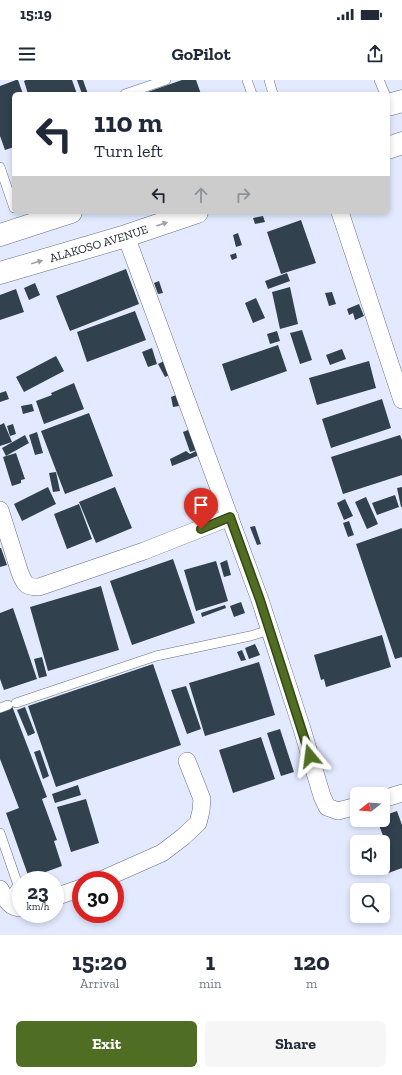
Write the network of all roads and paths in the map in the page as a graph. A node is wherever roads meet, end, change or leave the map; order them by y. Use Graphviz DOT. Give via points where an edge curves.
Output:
graph roads {
  1 [pos="166,80"];
  2 [pos="247,80"];
  3 [pos="269,80"];
  4 [pos="379,80"];
  5 [pos="131,92"];
  6 [pos="251,92"];
  7 [pos="272,92"];
  8 [pos="385,92"];
  9 [pos="402,143"];
  10 [pos="390,147"];
  11 [pos="0,167"];
  12 [pos="12,202"];
  13 [pos="44,214"];
  14 [pos="191,214"];
  15 [pos="341,214"];
  16 [pos="17,216"];
  17 [pos="0,235"];
  18 [pos="126,236"];
  19 [pos="0,273"];
  20 [pos="401,397"];
  21 [pos="0,510"];
  22 [pos="230,517"];
  23 [pos="270,630"];
  24 [pos="8,706"];
  25 [pos="187,761"];
  26 [pos="402,793"];
  27 [pos="390,797"];
  28 [pos="350,808"];
  29 [pos="0,833"];
  30 [pos="121,871"];
  31 [pos="3,894"];
  32 [pos="12,906"];
  1 -- 5 [label="lane"];
  2 -- 6 [label="lane"];
  3 -- 7 [label="lane"];
  4 -- 8 [label="lane"];
  9 -- 10 [label="street"];
  11 -- 12 [label="lane"];
  13 -- 16 [label="street"];
  18 -- 14 [label="street, ALAKOSO AVENUE, one-way"];
  15 -- 20 [label="street"];
  16 -- 17 [label="street"];
  19 -- 18 [label="street, ALAKOSO AVENUE, one-way"];
  18 -- 22 [label="street"];
  21 -- 22 [label="street" via="20,573 24,583 30,587 39,587 144,551"];
  22 -- 23 [label="street"];
  23 -- 24 [label="lane" via="156,656"];
  23 -- 28 [label="street" via="322,796 327,807 338,811"];
  25 -- 30 [label="street" via="202,799 198,823 162,853"];
  26 -- 27 [label="street"];
  29 -- 31 [label="lane" via="18,885 12,894"];
  31 -- 32 [label="street"];
}
